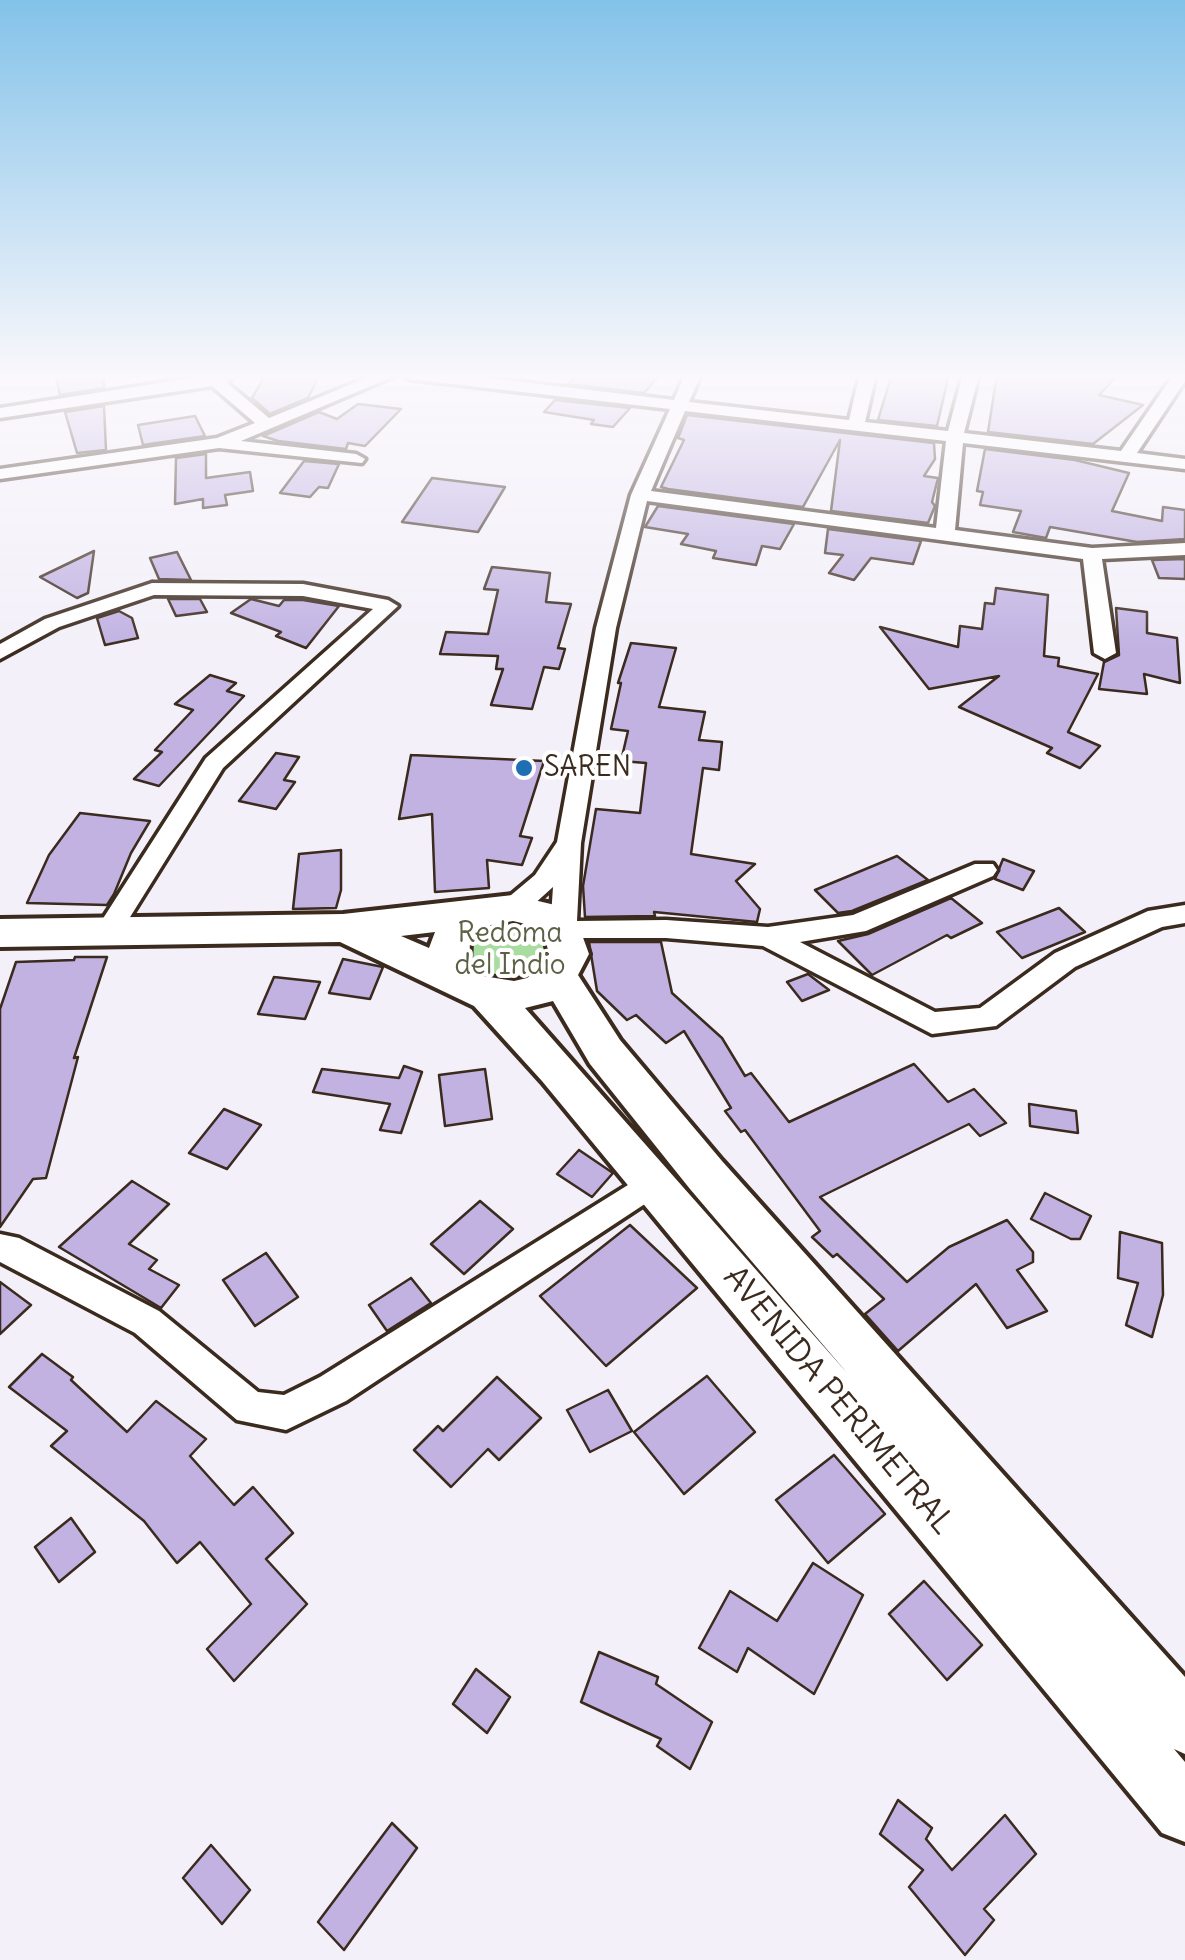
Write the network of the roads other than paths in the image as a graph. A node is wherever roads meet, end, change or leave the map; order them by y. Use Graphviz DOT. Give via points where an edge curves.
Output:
graph roads {
  1 [pos="63,465"];
  2 [pos="652,465"];
  3 [pos="951,465"];
  4 [pos="0,474"];
  5 [pos="640,495"];
  6 [pos="945,535"];
  7 [pos="1185,549"];
  8 [pos="1092,554"];
  9 [pos="0,652"];
  10 [pos="1104,653"];
  11 [pos="569,842"];
  12 [pos="984,870"];
  13 [pos="496,912"];
  14 [pos="1185,914"];
  15 [pos="342,928"];
  16 [pos="108,931"];
  17 [pos="0,933"];
  18 [pos="768,937"];
  19 [pos="560,954"];
  20 [pos="478,991"];
  21 [pos="652,1182"];
  22 [pos="0,1248"];
  23 [pos="1185,1723"];
  24 [pos="1185,1810"];
  1 -- 4 [label="street"];
  2 -- 5 [label="street"];
  3 -- 6 [label="street"];
  5 -- 6 [label="street"];
  5 -- 11 [label="street" via="606,628"];
  6 -- 8 [label="street"];
  7 -- 8 [label="street"];
  8 -- 10 [label="street"];
  9 -- 16 [label="street" via="52,622 152,588 303,590 388,606 214,762"];
  11 -- 13 [label="street" via="544,881"];
  11 -- 19 [label="street"];
  12 -- 18 [label="street" via="857,924"];
  13 -- 15 [label="main road"];
  13 -- 19 [label="main road" via="542,915"];
  13 -- 20 [label="main road" via="453,935 448,949 456,976"];
  14 -- 18 [label="street" via="1157,918 1065,960 986,1018 932,1023"];
  15 -- 16 [label="main road"];
  15 -- 20 [label="main road"];
  16 -- 17 [label="main road"];
  18 -- 19 [label="street" via="666,929"];
  19 -- 20 [label="main road" via="539,990 514,996"];
  19 -- 23 [label="main road, AVENIDA PERIMETRAL" via="605,1052"];
  20 -- 21 [label="main road, AVENIDA PERIMETRAL"];
  21 -- 22 [label="street" via="286,1413 250,1408 147,1322"];
  21 -- 24 [label="main road, AVENIDA PERIMETRAL"];
}
